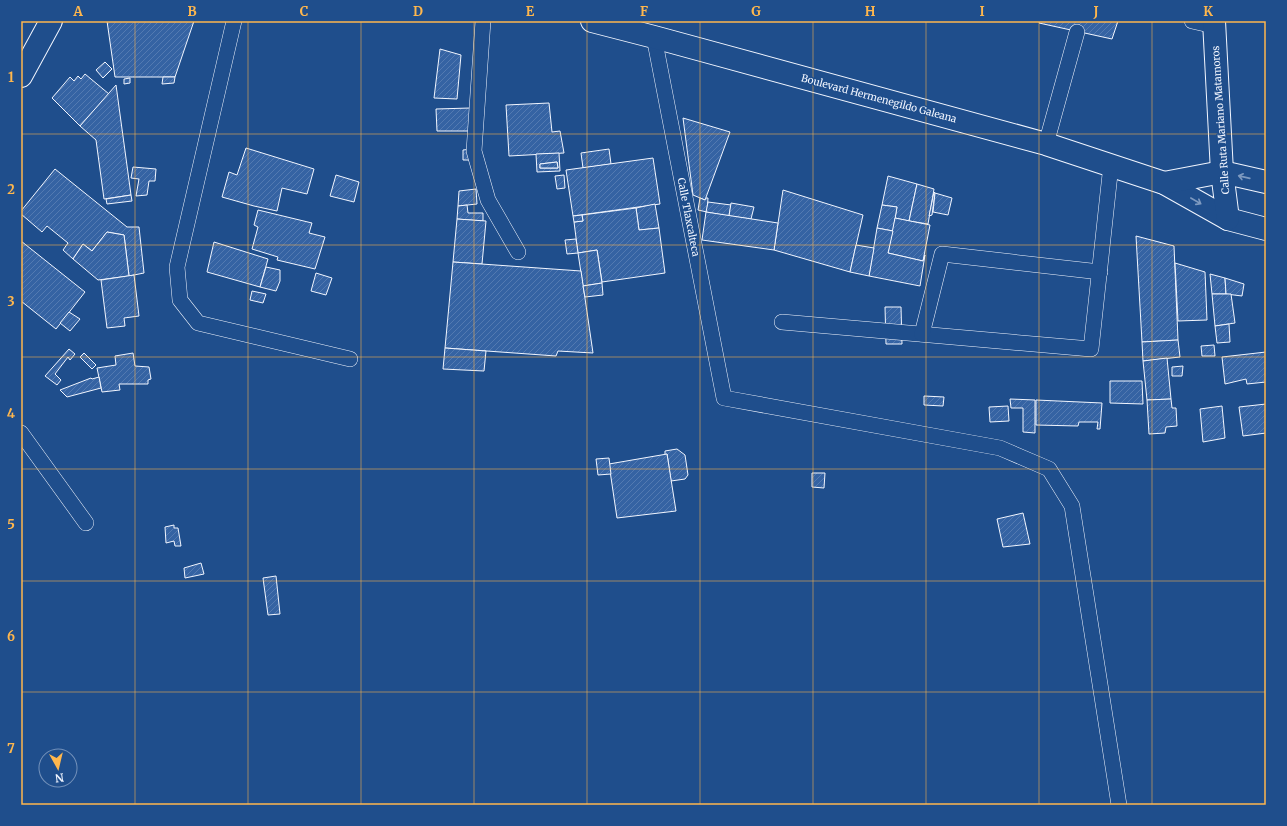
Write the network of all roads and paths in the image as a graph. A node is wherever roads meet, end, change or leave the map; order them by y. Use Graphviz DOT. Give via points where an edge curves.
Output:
graph roads {
  1 [pos="51,21"];
  2 [pos="234,21"];
  3 [pos="483,21"];
  4 [pos="592,21"];
  5 [pos="1192,21"];
  6 [pos="1214,24"];
  7 [pos="1077,32"];
  8 [pos="654,37"];
  9 [pos="21,76"];
  10 [pos="1046,144"];
  11 [pos="1111,166"];
  12 [pos="1222,172"];
  13 [pos="1164,182"];
  14 [pos="1266,182"];
  15 [pos="1228,220"];
  16 [pos="1266,229"];
  17 [pos="518,252"];
  18 [pos="1100,272"];
  19 [pos="782,322"];
  20 [pos="922,334"];
  21 [pos="350,359"];
  22 [pos="21,433"];
  23 [pos="86,523"];
  24 [pos="1119,805"];
  1 -- 9 [label="main road"];
  2 -- 21 [label="lane" via="177,267 180,300 198,323"];
  3 -- 17 [label="lane" via="474,151 488,200"];
  4 -- 8 [label="main road, Boulevard Hermenegildo Galeana"];
  5 -- 6 [label="lane"];
  6 -- 12 [label="main road, Calle Ruta Mariano Matamoros"];
  7 -- 10 [label="lane"];
  8 -- 10 [label="main road, Boulevard Hermenegildo Galeana"];
  8 -- 24 [label="lane, Calle Tlaxcalteca" via="724,398 1000,448 1049,469 1072,506"];
  10 -- 11 [label="main road, Boulevard Hermenegildo Galeana"];
  11 -- 13 [label="main road, Boulevard Hermenegildo Galeana"];
  11 -- 18 [label="lane"];
  12 -- 13 [label="main road, Boulevard Hermenegildo Galeana"];
  14 -- 12 [label="main road, Boulevard Hermenegildo Galeana, one-way"];
  12 -- 15 [label="main road, Calle Ruta Mariano Matamoros"];
  13 -- 15 [label="main road, Boulevard Hermenegildo Galeana, one-way"];
  15 -- 16 [label="main road, Boulevard Hermenegildo Galeana"];
  18 -- 20 [label="lane" via="942,254"];
  18 -- 20 [label="lane" via="1092,349"];
  19 -- 20 [label="lane"];
  22 -- 23 [label="lane"];
}
